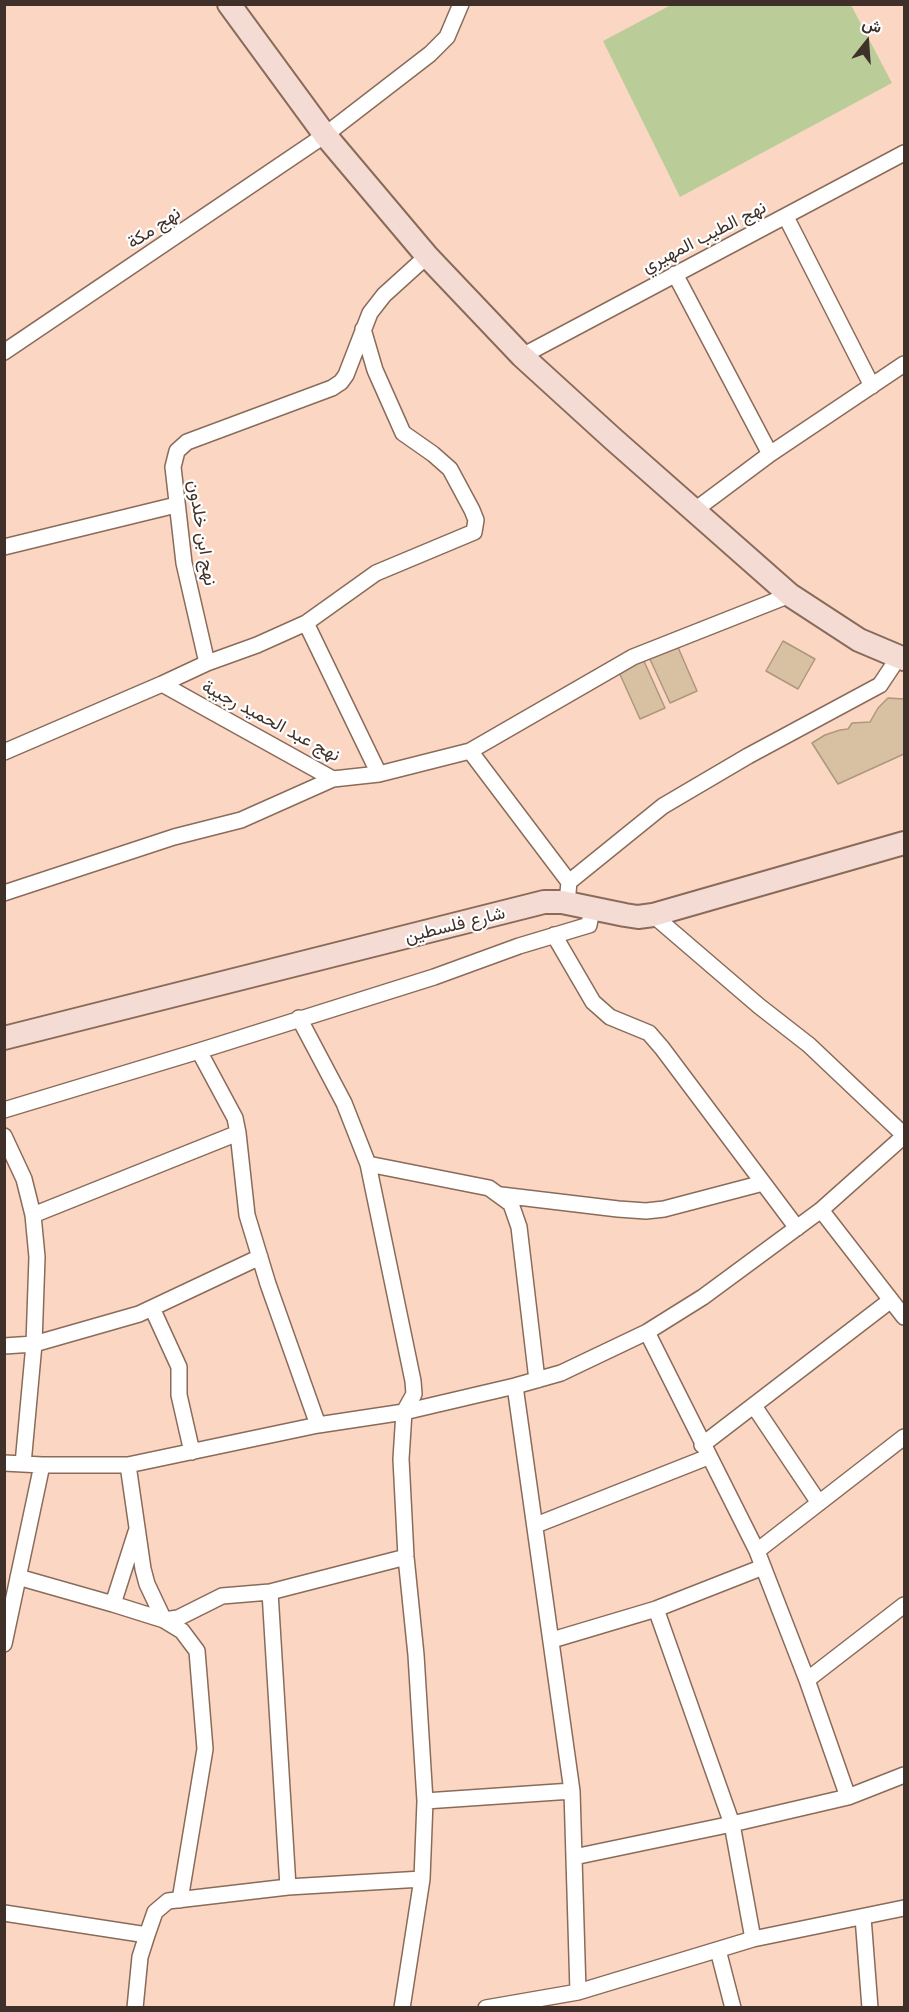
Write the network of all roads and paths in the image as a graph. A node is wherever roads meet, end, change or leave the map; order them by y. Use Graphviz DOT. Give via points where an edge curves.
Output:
graph roads {
  1 [pos="229,4"];
  2 [pos="461,4"];
  3 [pos="325,135"];
  4 [pos="904,153"];
  5 [pos="786,217"];
  6 [pos="427,256"];
  7 [pos="675,274"];
  8 [pos="363,329"];
  9 [pos="4,352"];
  10 [pos="522,356"];
  11 [pos="904,364"];
  12 [pos="872,386"];
  13 [pos="770,454"];
  14 [pos="176,505"];
  15 [pos="695,510"];
  16 [pos="4,547"];
  17 [pos="790,595"];
  18 [pos="306,623"];
  19 [pos="901,658"];
  20 [pos="207,663"];
  21 [pos="162,684"];
  22 [pos="470,751"];
  23 [pos="4,752"];
  24 [pos="379,774"];
  25 [pos="333,779"];
  26 [pos="904,843"];
  27 [pos="568,892"];
  28 [pos="4,893"];
  29 [pos="592,909"];
  30 [pos="653,915"];
  31 [pos="554,935"];
  32 [pos="299,1018"];
  33 [pos="4,1038"];
  34 [pos="200,1051"];
  35 [pos="4,1110"];
  36 [pos="238,1133"];
  37 [pos="904,1135"];
  38 [pos="4,1136"];
  39 [pos="368,1164"];
  40 [pos="763,1183"];
  41 [pos="501,1195"];
  42 [pos="821,1210"];
  43 [pos="33,1215"];
  44 [pos="797,1228"];
  45 [pos="260,1257"];
  46 [pos="891,1300"];
  47 [pos="152,1308"];
  48 [pos="904,1317"];
  49 [pos="647,1332"];
  50 [pos="34,1344"];
  51 [pos="4,1346"];
  52 [pos="537,1380"];
  53 [pos="515,1386"];
  54 [pos="754,1406"];
  55 [pos="404,1412"];
  56 [pos="318,1425"];
  57 [pos="904,1437"];
  58 [pos="705,1451"];
  59 [pos="192,1452"];
  60 [pos="4,1463"];
  61 [pos="23,1464"];
  62 [pos="42,1465"];
  63 [pos="128,1465"];
  64 [pos="819,1503"];
  65 [pos="536,1525"];
  66 [pos="138,1527"];
  67 [pos="757,1551"];
  68 [pos="406,1557"];
  69 [pos="763,1567"];
  70 [pos="18,1577"];
  71 [pos="270,1592"];
  72 [pos="113,1604"];
  73 [pos="656,1609"];
  74 [pos="903,1612"];
  75 [pos="164,1620"];
  76 [pos="552,1640"];
  77 [pos="4,1644"];
  78 [pos="807,1680"];
  79 [pos="904,1775"];
  80 [pos="572,1791"];
  81 [pos="848,1797"];
  82 [pos="425,1802"];
  83 [pos="732,1824"];
  84 [pos="574,1857"];
  85 [pos="422,1879"];
  86 [pos="288,1887"];
  87 [pos="180,1900"];
  88 [pos="904,1908"];
  89 [pos="4,1913"];
  90 [pos="864,1917"];
  91 [pos="147,1935"];
  92 [pos="753,1939"];
  93 [pos="718,1950"];
  94 [pos="578,1992"];
  95 [pos="135,2007"];
  96 [pos="402,2007"];
  97 [pos="486,2007"];
  98 [pos="551,2007"];
  99 [pos="733,2007"];
  100 [pos="870,2007"];
  1 -- 3 [label="main road"];
  2 -- 3 [label="street, نهج مكة" via="447,37 430,54"];
  3 -- 6 [label="main road"];
  3 -- 9 [label="street, نهج مكة"];
  4 -- 5 [label="street, نهج الطيب المهيري"];
  5 -- 7 [label="street, نهج الطيب المهيري"];
  5 -- 12 [label="street"];
  6 -- 8 [label="street, نهج ابن خلدون" via="384,295"];
  6 -- 10 [label="main road"];
  7 -- 10 [label="street, نهج الطيب المهيري"];
  7 -- 13 [label="street"];
  8 -- 14 [label="street, نهج ابن خلدون" via="346,375 332,388 186,442 177,451 173,467"];
  8 -- 18 [label="street" via="375,370 403,433 450,470 472,510 476,526 474,532 463,538 376,573"];
  10 -- 15 [label="main road"];
  11 -- 12 [label="street"];
  12 -- 13 [label="street"];
  13 -- 15 [label="street"];
  14 -- 16 [label="street"];
  14 -- 20 [label="street, نهج ابن خلدون" via="184,563"];
  15 -- 17 [label="main road"];
  17 -- 19 [label="main road" via="859,640"];
  17 -- 22 [label="street, نهج عبد الحميد رجيبة" via="633,657"];
  18 -- 20 [label="street"];
  18 -- 24 [label="street"];
  19 -- 27 [label="street" via="880,685 663,806"];
  20 -- 21 [label="street"];
  21 -- 23 [label="street"];
  21 -- 25 [label="street, نهج عبد الحميد رجيبة"];
  22 -- 24 [label="street, نهج عبد الحميد رجيبة"];
  22 -- 27 [label="street"];
  24 -- 25 [label="street, نهج عبد الحميد رجيبة"];
  25 -- 28 [label="street" via="241,820 174,837"];
  26 -- 30 [label="main road, شارع فلسطين"];
  27 -- 29 [label="main road, شارع فلسطين"];
  27 -- 33 [label="main road, شارع فلسطين" via="544,902"];
  29 -- 30 [label="main road, شارع فلسطين" via="632,916"];
  29 -- 31 [label="street" via="589,925"];
  30 -- 37 [label="street" via="809,1045"];
  31 -- 32 [label="street"];
  31 -- 40 [label="street" via="593,1002 610,1017 649,1033"];
  32 -- 34 [label="street"];
  32 -- 39 [label="street" via="345,1103"];
  34 -- 35 [label="street"];
  34 -- 36 [label="street" via="235,1118"];
  36 -- 43 [label="street"];
  36 -- 45 [label="street" via="247,1215"];
  37 -- 42 [label="street"];
  38 -- 43 [label="street" via="24,1179"];
  39 -- 41 [label="street" via="489,1188"];
  39 -- 55 [label="street" via="413,1381 414,1394"];
  40 -- 41 [label="street" via="646,1211"];
  40 -- 44 [label="street"];
  41 -- 52 [label="street" via="511,1204 519,1227"];
  42 -- 44 [label="street"];
  42 -- 46 [label="street"];
  43 -- 50 [label="street" via="37,1257"];
  44 -- 49 [label="street" via="703,1297"];
  45 -- 47 [label="street"];
  45 -- 56 [label="street"];
  46 -- 48 [label="street"];
  46 -- 54 [label="street"];
  47 -- 50 [label="street"];
  47 -- 59 [label="street" via="178,1367 179,1395"];
  49 -- 52 [label="street" via="561,1373"];
  49 -- 58 [label="street"];
  50 -- 51 [label="street"];
  50 -- 61 [label="street"];
  52 -- 53 [label="street"];
  53 -- 55 [label="street"];
  53 -- 65 [label="street"];
  54 -- 58 [label="street"];
  54 -- 64 [label="street"];
  55 -- 56 [label="street"];
  55 -- 68 [label="street" via="401,1459"];
  56 -- 59 [label="street"];
  57 -- 64 [label="street"];
  58 -- 65 [label="street"];
  58 -- 67 [label="street"];
  59 -- 63 [label="street"];
  60 -- 61 [label="street"];
  61 -- 62 [label="street"];
  62 -- 63 [label="street"];
  62 -- 70 [label="street"];
  63 -- 66 [label="street"];
  64 -- 67 [label="street"];
  65 -- 76 [label="street"];
  66 -- 72 [label="street"];
  66 -- 75 [label="street" via="147,1584"];
  67 -- 69 [label="street"];
  68 -- 71 [label="street"];
  68 -- 82 [label="street"];
  69 -- 73 [label="street"];
  69 -- 78 [label="street"];
  70 -- 72 [label="street"];
  70 -- 77 [label="street"];
  71 -- 75 [label="street" via="222,1596 178,1618"];
  71 -- 86 [label="street"];
  72 -- 75 [label="street"];
  73 -- 76 [label="street"];
  73 -- 83 [label="street"];
  74 -- 78 [label="street"];
  75 -- 87 [label="street" via="182,1631 197,1651 205,1749"];
  76 -- 80 [label="street"];
  78 -- 81 [label="street"];
  79 -- 81 [label="street"];
  80 -- 82 [label="street"];
  80 -- 84 [label="street"];
  81 -- 83 [label="street"];
  82 -- 85 [label="street"];
  83 -- 84 [label="street"];
  83 -- 92 [label="street"];
  84 -- 94 [label="street"];
  85 -- 86 [label="street"];
  85 -- 96 [label="street"];
  86 -- 87 [label="street"];
  87 -- 91 [label="street" via="168,1901 155,1912"];
  88 -- 90 [label="street"];
  89 -- 91 [label="street"];
  90 -- 92 [label="street"];
  90 -- 100 [label="street"];
  91 -- 95 [label="street"];
  92 -- 93 [label="street"];
  93 -- 94 [label="street"];
  93 -- 99 [label="street"];
  94 -- 97 [label="street"];
  94 -- 98 [label="street"];
}
